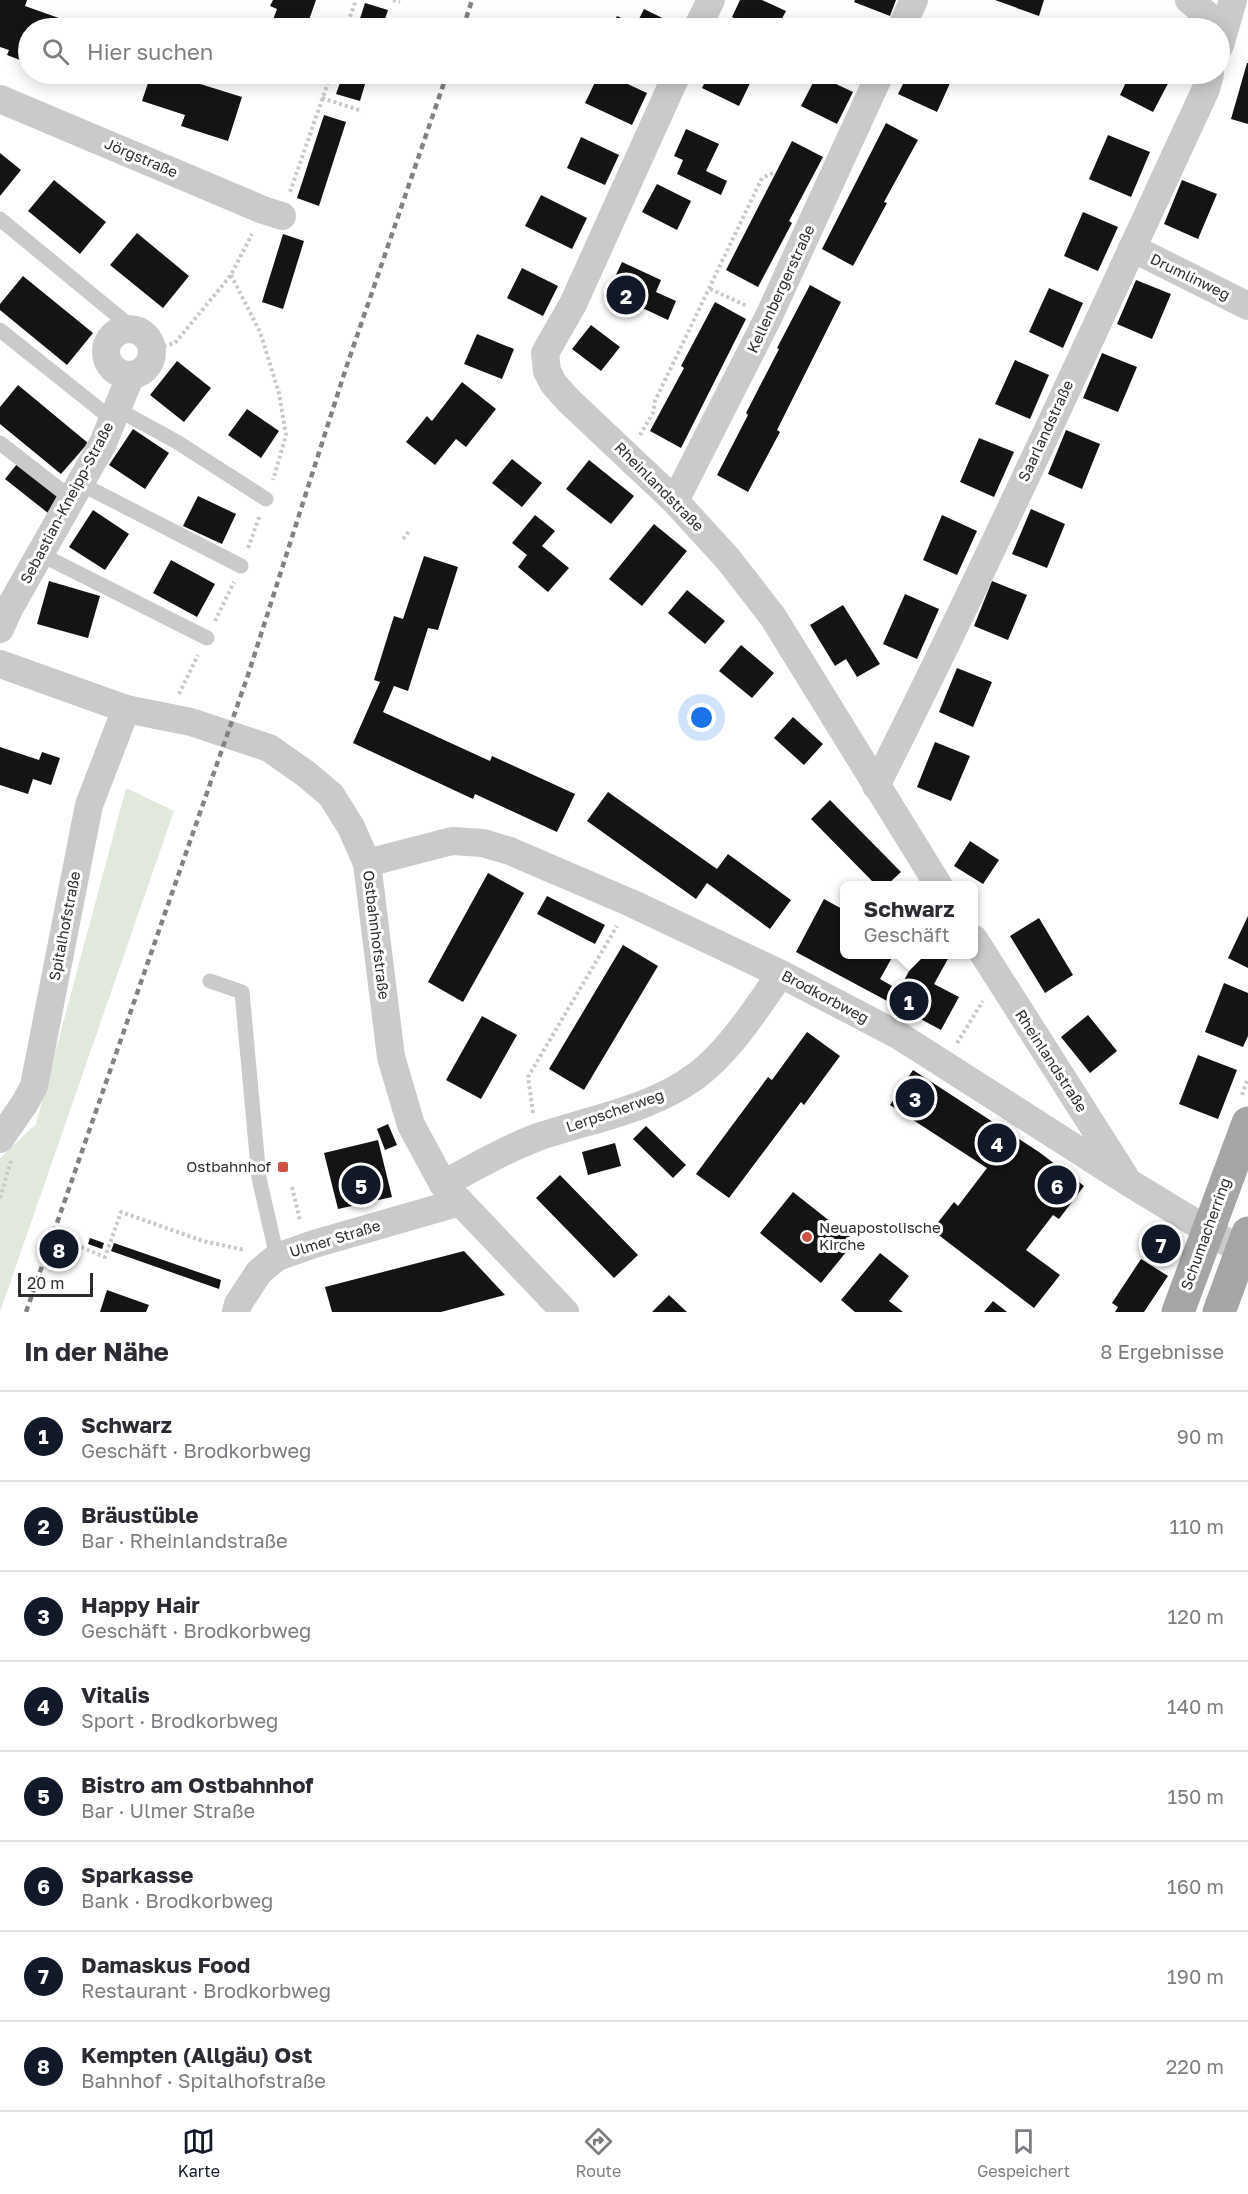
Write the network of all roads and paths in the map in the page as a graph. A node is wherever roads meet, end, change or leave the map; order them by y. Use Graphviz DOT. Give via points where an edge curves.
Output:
graph roads {
  1 [pos="356,0"];
  2 [pos="393,0"];
  3 [pos="711,0"];
  4 [pos="914,0"];
  5 [pos="1189,0"];
  6 [pos="1233,0"];
  7 [pos="400,2"];
  8 [pos="350,18"];
  9 [pos="702,18"];
  10 [pos="906,18"];
  11 [pos="1205,18"];
  12 [pos="1228,18"];
  13 [pos="327,84"];
  14 [pos="672,84"];
  15 [pos="875,84"];
  16 [pos="1207,84"];
  17 [pos="322,98"];
  18 [pos="0,99"];
  19 [pos="362,111"];
  20 [pos="775,172"];
  21 [pos="273,213"];
  22 [pos="0,219"];
  23 [pos="1132,248"];
  24 [pos="710,289"];
  25 [pos="1248,306"];
  26 [pos="769,316"];
  27 [pos="0,330"];
  28 [pos="145,340"];
  29 [pos="131,375"];
  30 [pos="115,415"];
  31 [pos="642,432"];
  32 [pos="0,443"];
  33 [pos="76,492"];
  34 [pos="266,499"];
  35 [pos="675,501"];
  36 [pos="410,530"];
  37 [pos="403,539"];
  38 [pos="40,555"];
  39 [pos="241,567"];
  40 [pos="0,629"];
  41 [pos="207,638"];
  42 [pos="0,664"];
  43 [pos="126,709"];
  44 [pos="876,786"];
  45 [pos="367,863"];
  46 [pos="936,881"];
  47 [pos="631,903"];
  48 [pos="978,946"];
  49 [pos="781,974"];
  50 [pos="997,977"];
  51 [pos="210,981"];
  52 [pos="944,1064"];
  53 [pos="1248,1123"];
  54 [pos="536,1138"];
  55 [pos="0,1139"];
  56 [pos="1128,1182"];
  57 [pos="292,1187"];
  58 [pos="452,1193"];
  59 [pos="1208,1231"];
  60 [pos="59,1238"];
  61 [pos="1246,1246"];
  62 [pos="275,1248"];
  63 [pos="236,1312"];
  64 [pos="565,1312"];
  65 [pos="1178,1312"];
  66 [pos="1219,1312"];
  1 -- 8 [label="path"];
  2 -- 7 [label="path"];
  3 -- 9 [label="street"];
  4 -- 10 [label="street"];
  5 -- 11 [label="street"];
  6 -- 12 [label="street"];
  13 -- 17 [label="path"];
  14 -- 35 [label="street, Rheinlandstraße" via="573,304 545,353 553,383"];
  15 -- 26 [label="street, Kellenbergerstraße"];
  16 -- 23 [label="street, Saarlandstraße"];
  17 -- 19 [label="path"];
  17 -- 21 [label="path"];
  18 -- 21 [label="street, Jörgstraße"];
  20 -- 24 [label="path" via="762,177"];
  21 -- 28 [label="path" via="231,275 175,343"];
  22 -- 28 [label="lane"];
  23 -- 25 [label="street, Drumlinweg"];
  23 -- 44 [label="street, Saarlandstraße"];
  24 -- 26 [label="path"];
  24 -- 31 [label="path"];
  26 -- 35 [label="street, Kellenbergerstraße"];
  27 -- 30 [label="lane"];
  28 -- 29 [label="street, Sebastian-Kneipp-Straße" via="149,363"];
  28 -- 29 [label="street" via="123,329 106,344 110,366 116,372"];
  29 -- 30 [label="street, Sebastian-Kneipp-Straße"];
  30 -- 33 [label="street, Sebastian-Kneipp-Straße"];
  30 -- 34 [label="lane" via="177,442"];
  32 -- 33 [label="lane"];
  33 -- 38 [label="street, Sebastian-Kneipp-Straße"];
  33 -- 39 [label="lane"];
  35 -- 44 [label="street, Rheinlandstraße" via="728,559 773,617"];
  36 -- 37 [label="path"];
  38 -- 40 [label="street, Sebastian-Kneipp-Straße"];
  38 -- 41 [label="lane"];
  42 -- 43 [label="street, Ostbahnhofstraße"];
  43 -- 45 [label="street, Ostbahnhofstraße" via="191,722 269,748 331,795"];
  43 -- 55 [label="street, Spitalhofstraße" via="89,805 34,1086"];
  44 -- 46 [label="street, Rheinlandstraße"];
  45 -- 47 [label="street, Brodkorbweg" via="452,841 483,843"];
  45 -- 58 [label="street, Ostbahnhofstraße" via="391,1057 411,1125"];
  47 -- 49 [label="street, Brodkorbweg"];
  47 -- 54 [label="path" via="528,1077"];
  48 -- 50 [label="street, Rheinlandstraße"];
  49 -- 52 [label="street, Brodkorbweg" via="898,1035"];
  49 -- 54 [label="street, Lerpscherweg" via="725,1050 696,1076 656,1100"];
  50 -- 52 [label="path"];
  50 -- 56 [label="street, Rheinlandstraße"];
  51 -- 62 [label="lane" via="242,992 259,1178"];
  52 -- 56 [label="street, Brodkorbweg"];
  53 -- 59 [label="main road, Schumacherring"];
  54 -- 58 [label="street, Lerpscherweg" via="495,1156"];
  56 -- 59 [label="street, Brodkorbweg"];
  57 -- 62 [label="path" via="302,1226"];
  58 -- 62 [label="street, Ulmer Straße" via="314,1245"];
  58 -- 64 [label="street, Ostbahnhofstraße"];
  59 -- 61 [label="street, Brodkorbweg"];
  59 -- 65 [label="main road, Schumacherring"];
  60 -- 62 [label="path" via="105,1257 121,1212 248,1251"];
  61 -- 66 [label="main road"];
  62 -- 63 [label="street, Ulmer Straße"];
}
